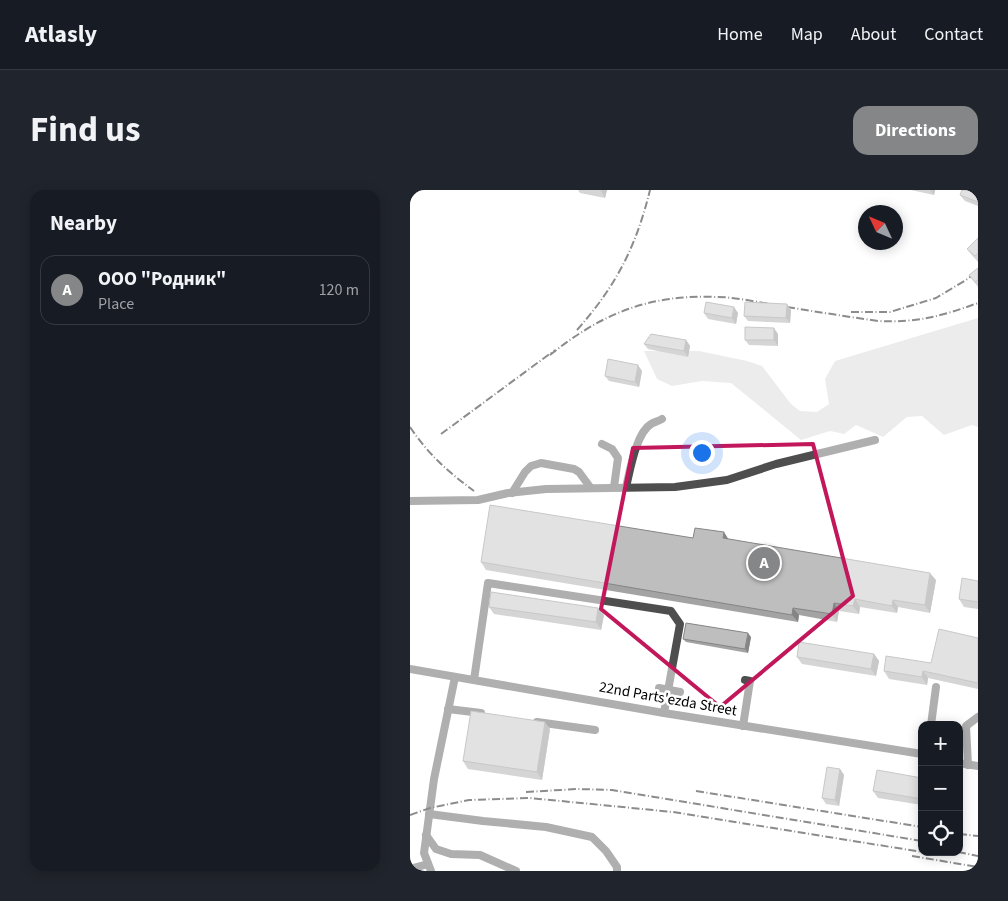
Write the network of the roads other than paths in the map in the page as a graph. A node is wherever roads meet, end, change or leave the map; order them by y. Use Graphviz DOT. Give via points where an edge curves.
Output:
graph roads {
  1 [pos="662,419"];
  2 [pos="875,440"];
  3 [pos="602,444"];
  4 [pos="590,487"];
  5 [pos="614,487"];
  6 [pos="626,487"];
  7 [pos="512,493"];
  8 [pos="410,501"];
  9 [pos="410,669"];
  10 [pos="455,677"];
  11 [pos="474,680"];
  12 [pos="745,680"];
  13 [pos="936,687"];
  14 [pos="659,688"];
  15 [pos="669,690"];
  16 [pos="680,692"];
  17 [pos="448,709"];
  18 [pos="664,713"];
  19 [pos="493,715"];
  20 [pos="978,717"];
  21 [pos="530,721"];
  22 [pos="932,721"];
  23 [pos="743,726"];
  24 [pos="595,730"];
  25 [pos="918,753"];
  26 [pos="963,764"];
  27 [pos="968,765"];
  28 [pos="978,766"];
  29 [pos="429,814"];
  30 [pos="426,835"];
  31 [pos="430,867"];
  32 [pos="410,868"];
  33 [pos="516,871"];
  34 [pos="617,871"];
  1 -- 6 [label="street" via="644,430"];
  2 -- 6 [label="street" via="776,464 728,480 675,487"];
  3 -- 5 [label="street" via="612,449 618,458"];
  4 -- 5 [label="street"];
  4 -- 7 [label="street"];
  4 -- 7 [label="street" via="574,469 541,463 525,472"];
  5 -- 6 [label="street"];
  7 -- 8 [label="street" via="478,500"];
  9 -- 10 [label="street, 22nd Parts'ezda Street"];
  10 -- 11 [label="street, 22nd Parts'ezda Street"];
  10 -- 17 [label="street"];
  11 -- 15 [label="street" via="488,583 671,611 680,624"];
  11 -- 18 [label="street, 22nd Parts'ezda Street"];
  12 -- 23 [label="street" via="750,681 744,700"];
  13 -- 22 [label="street"];
  14 -- 15 [label="street"];
  15 -- 16 [label="street"];
  15 -- 18 [label="street"];
  17 -- 19 [label="street"];
  17 -- 29 [label="street"];
  18 -- 23 [label="street, 22nd Parts'ezda Street"];
  20 -- 27 [label="street" via="966,726"];
  21 -- 24 [label="street"];
  23 -- 25 [label="street, 22nd Parts'ezda Street"];
  26 -- 27 [label="street"];
  27 -- 28 [label="street"];
  29 -- 30 [label="street"];
  29 -- 34 [label="street" via="546,827 592,837 606,851"];
  30 -- 31 [label="street" via="424,853"];
  30 -- 33 [label="street" via="436,849 451,854 480,855"];
  31 -- 32 [label="street"];
}
